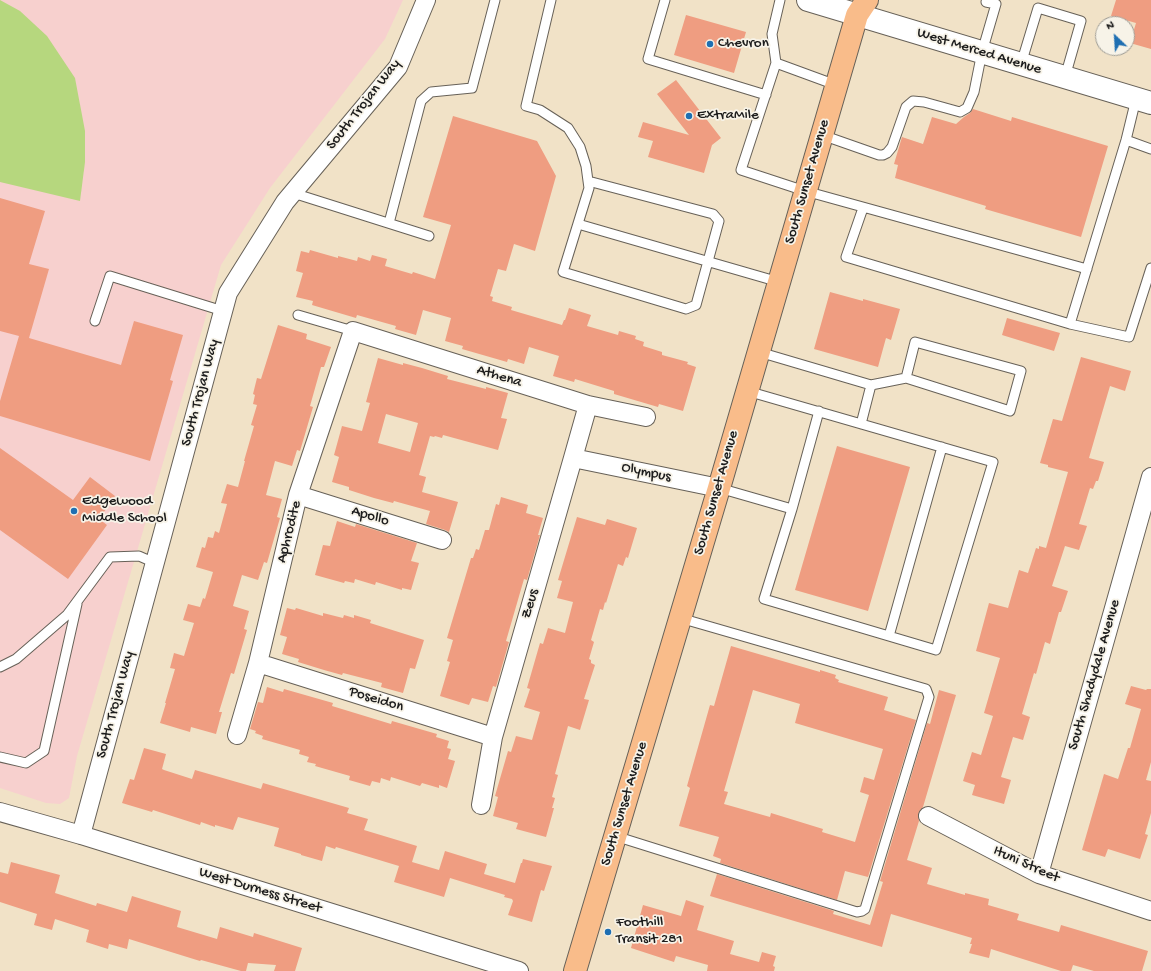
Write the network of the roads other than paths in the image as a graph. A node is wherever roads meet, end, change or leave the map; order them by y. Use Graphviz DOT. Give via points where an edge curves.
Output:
graph roads {
  1 [pos="426,0"];
  2 [pos="496,0"];
  3 [pos="551,0"];
  4 [pos="665,0"];
  5 [pos="780,0"];
  6 [pos="808,0"];
  7 [pos="986,2"];
  8 [pos="860,5"];
  9 [pos="982,52"];
  10 [pos="776,63"];
  11 [pos="1021,64"];
  12 [pos="1065,77"];
  13 [pos="836,85"];
  14 [pos="766,95"];
  15 [pos="1144,101"];
  16 [pos="822,136"];
  17 [pos="1126,140"];
  18 [pos="1151,149"];
  19 [pos="588,181"];
  20 [pos="805,191"];
  21 [pos="293,193"];
  22 [pos="863,208"];
  23 [pos="389,223"];
  24 [pos="578,224"];
  25 [pos="430,236"];
  26 [pos="709,261"];
  27 [pos="1151,268"];
  28 [pos="1087,270"];
  29 [pos="779,282"];
  30 [pos="223,311"];
  31 [pos="298,315"];
  32 [pos="95,320"];
  33 [pos="1070,324"];
  34 [pos="352,331"];
  35 [pos="759,352"];
  36 [pos="906,378"];
  37 [pos="871,386"];
  38 [pos="747,391"];
  39 [pos="588,405"];
  40 [pos="819,411"];
  41 [pos="646,418"];
  42 [pos="861,424"];
  43 [pos="942,447"];
  44 [pos="574,458"];
  45 [pos="1151,477"];
  46 [pos="719,488"];
  47 [pos="298,495"];
  48 [pos="792,509"];
  49 [pos="442,540"];
  50 [pos="155,563"];
  51 [pos="77,601"];
  52 [pos="680,618"];
  53 [pos="889,636"];
  54 [pos="258,663"];
  55 [pos="0,667"];
  56 [pos="237,735"];
  57 [pos="494,736"];
  58 [pos="0,757"];
  59 [pos="481,805"];
  60 [pos="0,812"];
  61 [pos="928,816"];
  62 [pos="81,835"];
  63 [pos="615,836"];
  64 [pos="1039,874"];
  65 [pos="1151,911"];
  66 [pos="519,971"];
  67 [pos="575,971"];
  1 -- 21 [label="street, South Trojan Way" via="398,67"];
  2 -- 23 [label="lane" via="472,88 431,92 422,101"];
  3 -- 19 [label="lane" via="526,106 540,110 568,128 580,147"];
  4 -- 14 [label="lane" via="648,59"];
  5 -- 10 [label="lane" via="772,34"];
  6 -- 8 [label="street, West Merced Avenue"];
  7 -- 9 [label="lane" via="996,4"];
  8 -- 9 [label="street, West Merced Avenue"];
  8 -- 13 [label="main road, South Sunset Avenue"];
  9 -- 11 [label="street, West Merced Avenue"];
  9 -- 16 [label="lane" via="974,92 967,108 960,112 913,101 906,107 892,147 887,153 879,155"];
  10 -- 13 [label="lane"];
  10 -- 14 [label="lane"];
  11 -- 12 [label="street, West Merced Avenue"];
  11 -- 12 [label="lane" via="1038,8 1082,21"];
  12 -- 15 [label="street, West Merced Avenue"];
  13 -- 16 [label="main road, South Sunset Avenue"];
  14 -- 20 [label="lane" via="741,170"];
  15 -- 17 [label="lane"];
  16 -- 20 [label="main road, South Sunset Avenue"];
  17 -- 18 [label="lane"];
  17 -- 28 [label="lane"];
  19 -- 24 [label="lane" via="589,188"];
  19 -- 26 [label="lane" via="713,214 719,221"];
  20 -- 22 [label="lane"];
  20 -- 29 [label="main road, South Sunset Avenue"];
  21 -- 23 [label="lane"];
  21 -- 30 [label="street, South Trojan Way" via="228,293"];
  22 -- 28 [label="lane"];
  22 -- 33 [label="lane" via="846,257"];
  23 -- 25 [label="lane"];
  24 -- 26 [label="lane"];
  24 -- 26 [label="lane" via="563,272 686,309 696,305"];
  26 -- 29 [label="lane"];
  27 -- 33 [label="lane" via="1129,337"];
  28 -- 33 [label="lane"];
  29 -- 35 [label="main road, South Sunset Avenue"];
  30 -- 32 [label="lane" via="110,276"];
  30 -- 50 [label="street, South Trojan Way"];
  31 -- 34 [label="lane"];
  34 -- 39 [label="street, Athena"];
  34 -- 47 [label="street, Aphrodite"];
  35 -- 37 [label="lane"];
  35 -- 38 [label="main road, South Sunset Avenue"];
  36 -- 36 [label="lane" via="1010,411 1021,370 915,342"];
  36 -- 37 [label="lane"];
  37 -- 42 [label="lane"];
  38 -- 40 [label="lane"];
  38 -- 46 [label="main road, South Sunset Avenue"];
  39 -- 41 [label="street, Athena"];
  39 -- 44 [label="street, Zeus"];
  40 -- 42 [label="lane"];
  40 -- 48 [label="lane"];
  42 -- 43 [label="lane"];
  43 -- 53 [label="lane"];
  43 -- 53 [label="lane" via="993,462 936,650"];
  44 -- 46 [label="street, Olympus"];
  44 -- 57 [label="street, Zeus"];
  45 -- 64 [label="street, South Shadydale Avenue"];
  46 -- 48 [label="lane"];
  46 -- 52 [label="main road, South Sunset Avenue"];
  47 -- 49 [label="street, Apollo"];
  47 -- 54 [label="street, Aphrodite"];
  48 -- 53 [label="lane" via="764,599"];
  50 -- 51 [label="lane" via="139,556 110,557"];
  50 -- 62 [label="street, South Trojan Way"];
  51 -- 55 [label="lane" via="67,615 16,659"];
  51 -- 58 [label="lane" via="44,751 26,763"];
  52 -- 63 [label="main road, South Sunset Avenue"];
  52 -- 63 [label="lane" via="926,689 929,697 865,909 862,911 857,912"];
  54 -- 56 [label="street, Aphrodite"];
  54 -- 57 [label="street, Poseidon"];
  57 -- 59 [label="street, Zeus"];
  60 -- 62 [label="street, West Durness Street"];
  61 -- 64 [label="street, Ituni Street"];
  62 -- 66 [label="street, West Durness Street"];
  63 -- 67 [label="main road, South Sunset Avenue"];
  64 -- 65 [label="street, Ituni Street"];
}
